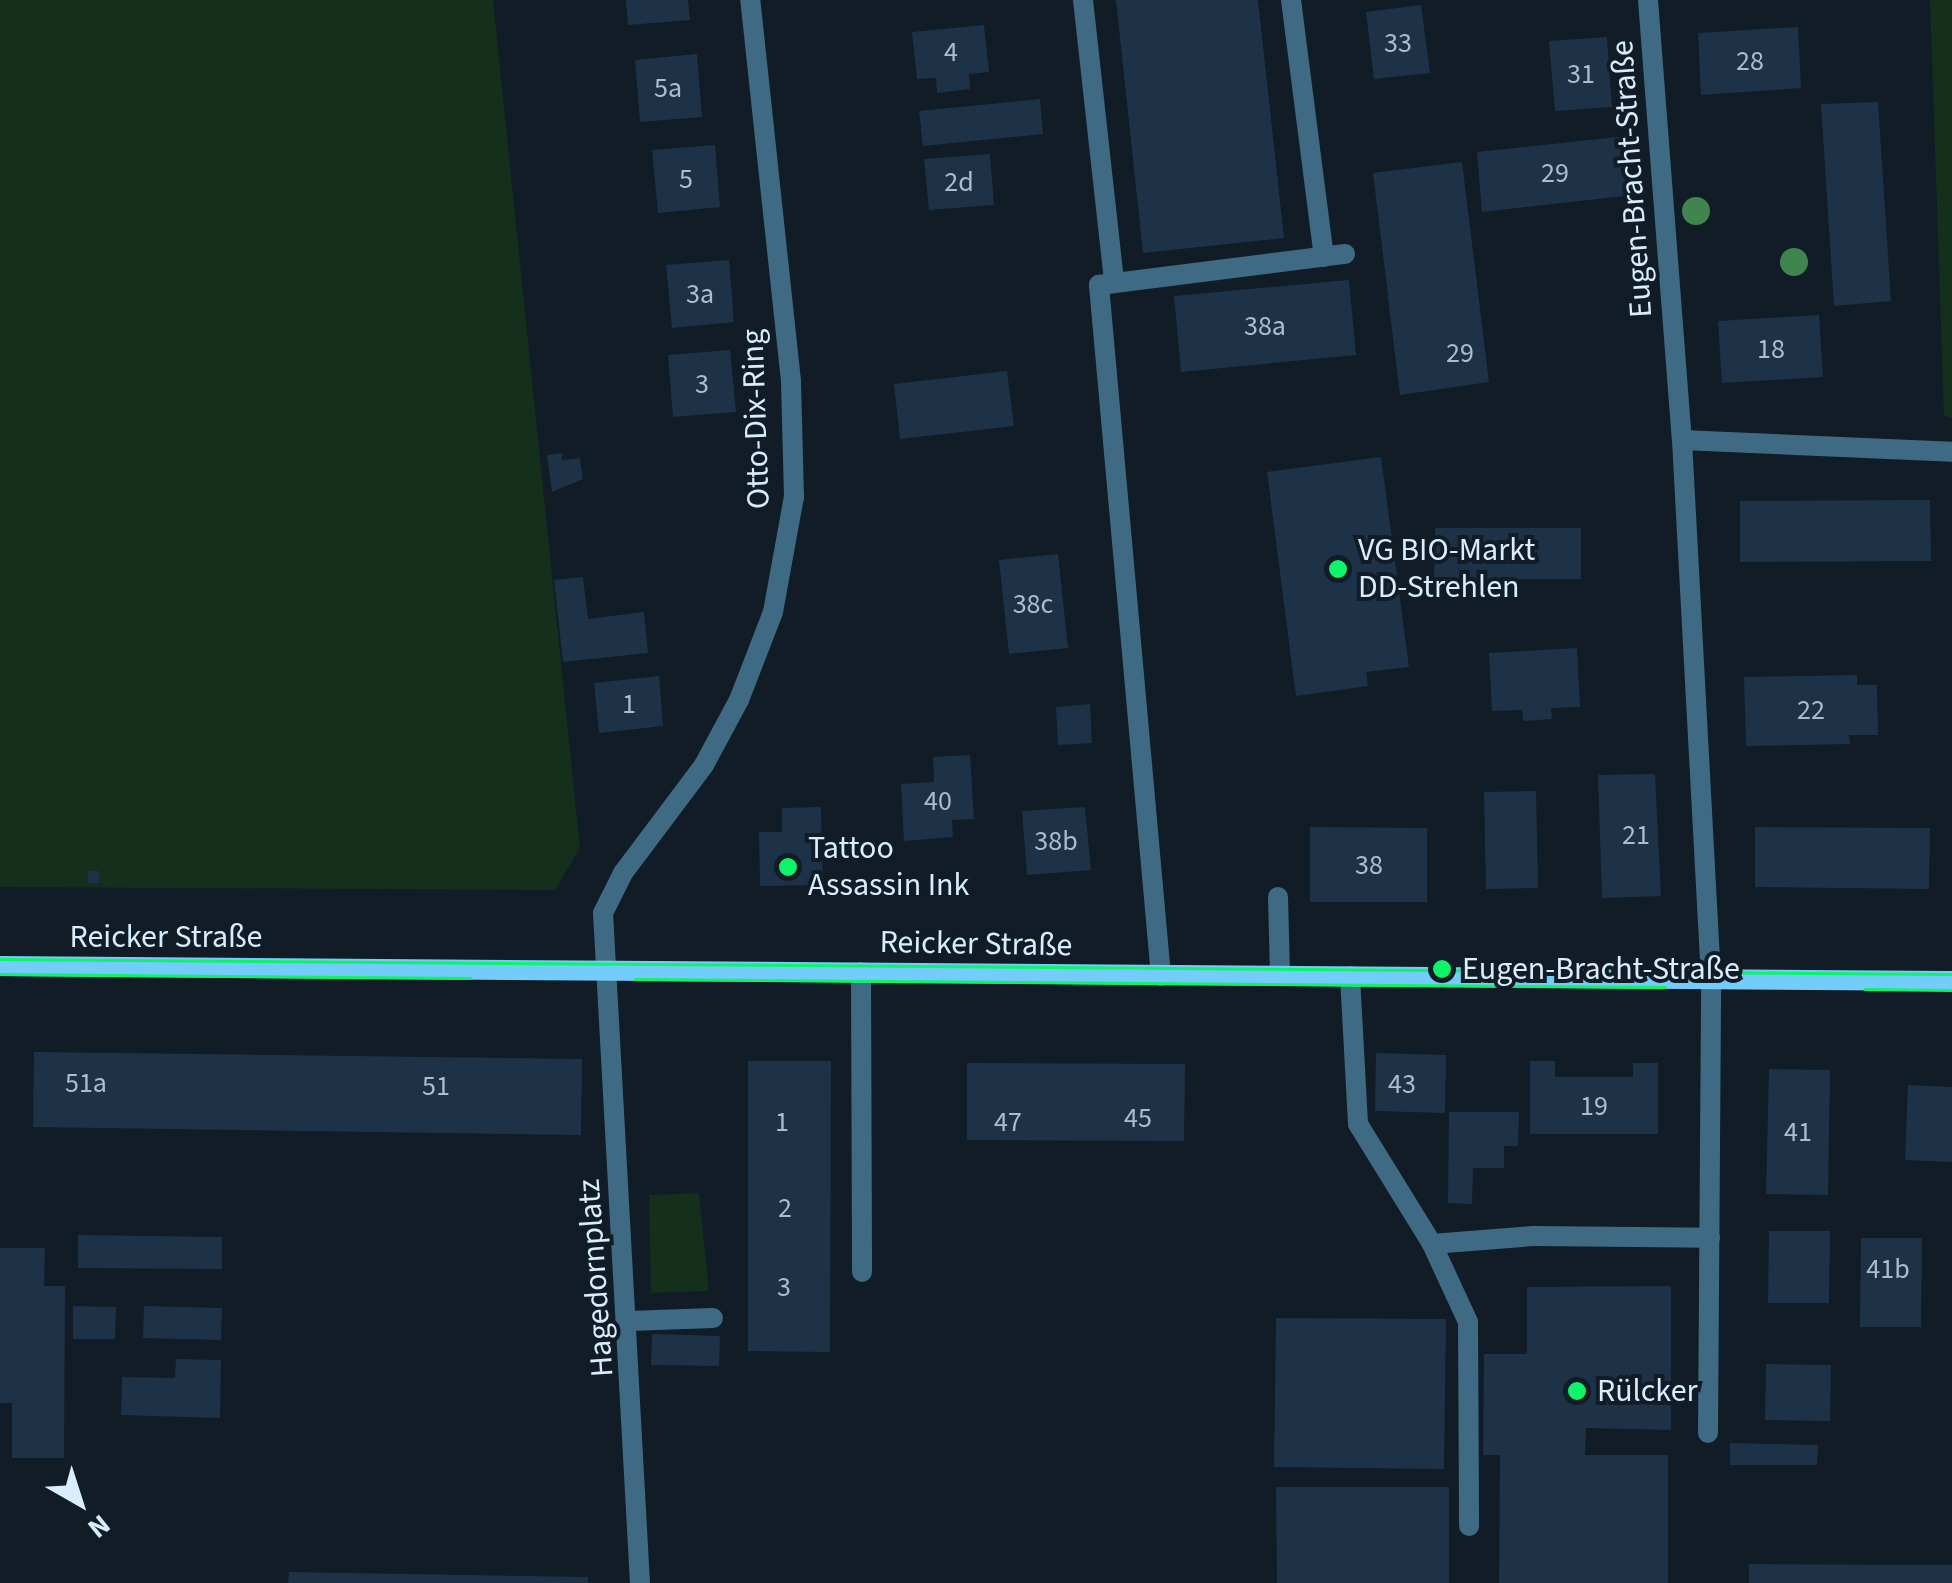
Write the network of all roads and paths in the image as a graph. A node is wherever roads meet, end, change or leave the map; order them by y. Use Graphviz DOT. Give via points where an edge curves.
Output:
graph roads {
  1 [pos="750,0"];
  2 [pos="1083,0"];
  3 [pos="1291,0"];
  4 [pos="1648,0"];
  5 [pos="1114,283"];
  6 [pos="1682,440"];
  7 [pos="1952,452"];
  8 [pos="1278,897"];
  9 [pos="0,966"];
  10 [pos="606,970"];
  11 [pos="861,972"];
  12 [pos="1280,975"];
  13 [pos="1161,976"];
  14 [pos="1350,976"];
  15 [pos="1711,979"];
  16 [pos="1952,981"];
  17 [pos="1710,1238"];
  18 [pos="1432,1244"];
  19 [pos="862,1272"];
  20 [pos="713,1318"];
  21 [pos="629,1321"];
  22 [pos="1708,1433"];
  23 [pos="1470,1526"];
  24 [pos="640,1583"];
  1 -- 10 [label="street, Otto-Dix-Ring" via="791,381 794,497 773,612 738,700 704,764 623,872 603,913"];
  2 -- 5 [label="street"];
  3 -- 5 [label="street" via="1335,255"];
  4 -- 6 [label="street, Eugen-Bracht-Straße"];
  5 -- 13 [label="street" via="1099,285"];
  6 -- 7 [label="street"];
  6 -- 15 [label="street, Eugen-Bracht-Straße"];
  8 -- 12 [label="street"];
  9 -- 10 [label="street, Reicker Straße"];
  10 -- 11 [label="street, Reicker Straße"];
  10 -- 21 [label="street, Hagedornplatz"];
  11 -- 13 [label="street, Reicker Straße"];
  11 -- 19 [label="street"];
  12 -- 13 [label="street, Reicker Straße"];
  12 -- 14 [label="street, Reicker Straße"];
  14 -- 15 [label="street, Reicker Straße"];
  14 -- 18 [label="street" via="1358,1124"];
  15 -- 16 [label="street, Reicker Straße"];
  15 -- 17 [label="street, Eugen-Bracht-Straße"];
  17 -- 18 [label="street" via="1533,1236"];
  17 -- 22 [label="street, Eugen-Bracht-Straße"];
  18 -- 23 [label="street" via="1468,1322"];
  20 -- 21 [label="street"];
  21 -- 24 [label="street, Hagedornplatz"];
}
